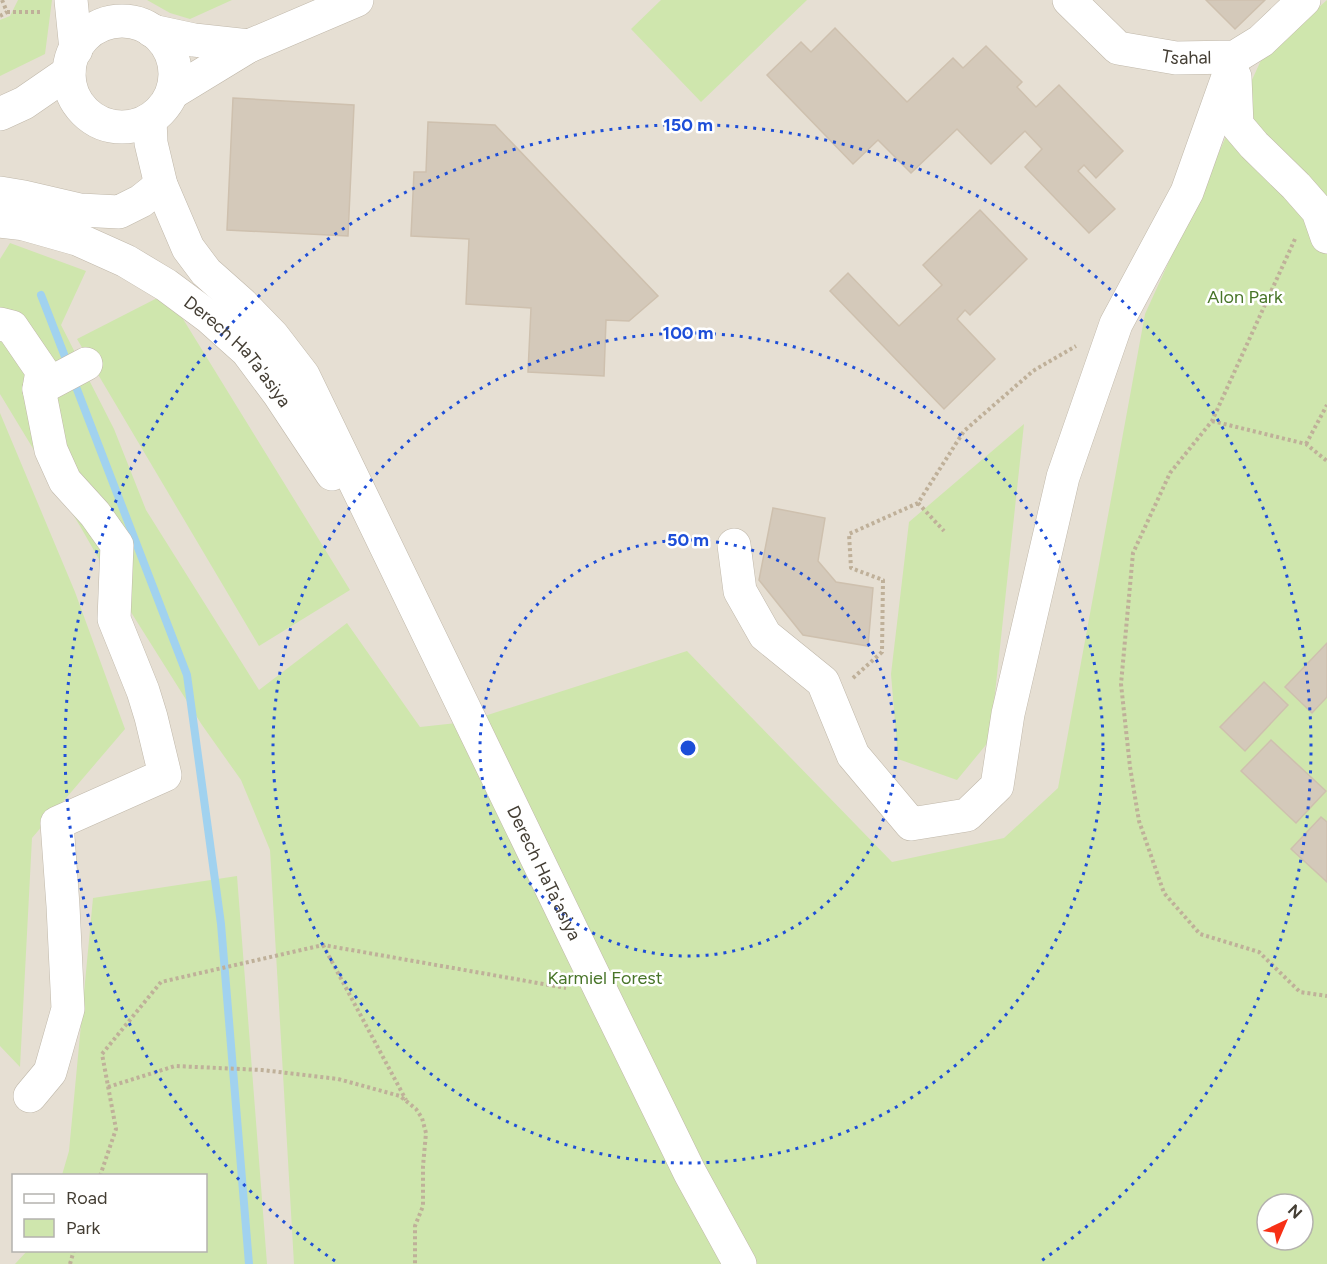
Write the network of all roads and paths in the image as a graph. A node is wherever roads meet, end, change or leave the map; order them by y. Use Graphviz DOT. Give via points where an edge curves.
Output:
graph roads {
  1 [pos="2,0"];
  2 [pos="112,0"];
  3 [pos="357,0"];
  4 [pos="1069,0"];
  5 [pos="1304,0"];
  6 [pos="61,6"];
  7 [pos="7,12"];
  8 [pos="0,16"];
  9 [pos="146,28"];
  10 [pos="249,46"];
  11 [pos="1234,57"];
  12 [pos="73,61"];
  13 [pos="172,93"];
  14 [pos="0,114"];
  15 [pos="150,120"];
  16 [pos="161,185"];
  17 [pos="8,200"];
  18 [pos="1311,203"];
  19 [pos="0,221"];
  20 [pos="1327,237"];
  21 [pos="0,324"];
  22 [pos="1116,324"];
  23 [pos="86,364"];
  24 [pos="39,389"];
  25 [pos="1327,405"];
  26 [pos="1212,421"];
  27 [pos="1306,444"];
  28 [pos="1327,461"];
  29 [pos="918,503"];
  30 [pos="944,531"];
  31 [pos="734,545"];
  32 [pos="399,575"];
  33 [pos="830,700"];
  34 [pos="323,945"];
  35 [pos="603,995"];
  36 [pos="1327,996"];
  37 [pos="108,1087"];
  38 [pos="30,1096"];
  39 [pos="408,1102"];
  40 [pos="101,1174"];
  41 [pos="415,1264"];
  42 [pos="740,1264"];
  1 -- 7 [label="path"];
  2 -- 9 [label="street"];
  3 -- 10 [label="street"];
  4 -- 11 [label="street, Tsahal" via="1118,48 1176,58"];
  5 -- 11 [label="street, Tsahal" via="1262,41"];
  6 -- 7 [label="path"];
  6 -- 12 [label="street"];
  7 -- 8 [label="path"];
  9 -- 10 [label="street" via="194,40"];
  9 -- 12 [label="street" via="131,22 97,27 83,39"];
  9 -- 13 [label="street" via="161,38 171,52 175,68"];
  10 -- 13 [label="street"];
  11 -- 18 [label="street" via="1237,125"];
  11 -- 22 [label="street" via="1187,192"];
  12 -- 14 [label="street" via="24,103"];
  12 -- 15 [label="street" via="71,88 88,116 118,128"];
  13 -- 15 [label="street" via="163,109"];
  15 -- 16 [label="street, Derech HaTa'asiya"];
  16 -- 17 [label="street" via="119,212"];
  16 -- 32 [label="street, Derech HaTa'asiya" via="188,248 206,272 273,336 303,375"];
  18 -- 20 [label="street"];
  18 -- 26 [label="path"];
  19 -- 32 [label="street, Derech HaTa'asiya" via="77,239 166,285 209,316 247,351 279,394"];
  21 -- 24 [label="street" via="12,327 42,371"];
  22 -- 29 [label="path" via="1033,370 964,431"];
  22 -- 33 [label="street" via="1063,477 1008,714 997,786 967,815 911,824 853,755"];
  23 -- 24 [label="street"];
  24 -- 38 [label="street" via="51,450 65,481 117,545 114,619 146,699 165,775 57,823 68,1009 50,1072"];
  25 -- 27 [label="path"];
  26 -- 27 [label="path"];
  26 -- 36 [label="path" via="1170,473 1133,553 1120,684 1139,821 1164,893 1200,934 1259,952 1300,992"];
  27 -- 28 [label="path"];
  29 -- 30 [label="path"];
  29 -- 33 [label="path" via="849,534 851,568 883,580 882,652"];
  31 -- 33 [label="street" via="740,591 765,635 823,682"];
  32 -- 35 [label="street, Derech HaTa'asiya"];
  34 -- 35 [label="path"];
  34 -- 37 [label="path" via="161,981 102,1054"];
  34 -- 39 [label="path"];
  35 -- 42 [label="street, Derech HaTa'asiya" via="690,1173"];
  37 -- 39 [label="path" via="175,1066 262,1070 338,1079 400,1096"];
  37 -- 40 [label="path" via="116,1129"];
  39 -- 41 [label="path" via="422,1118 426,1132 423,1206 416,1226"];
}
